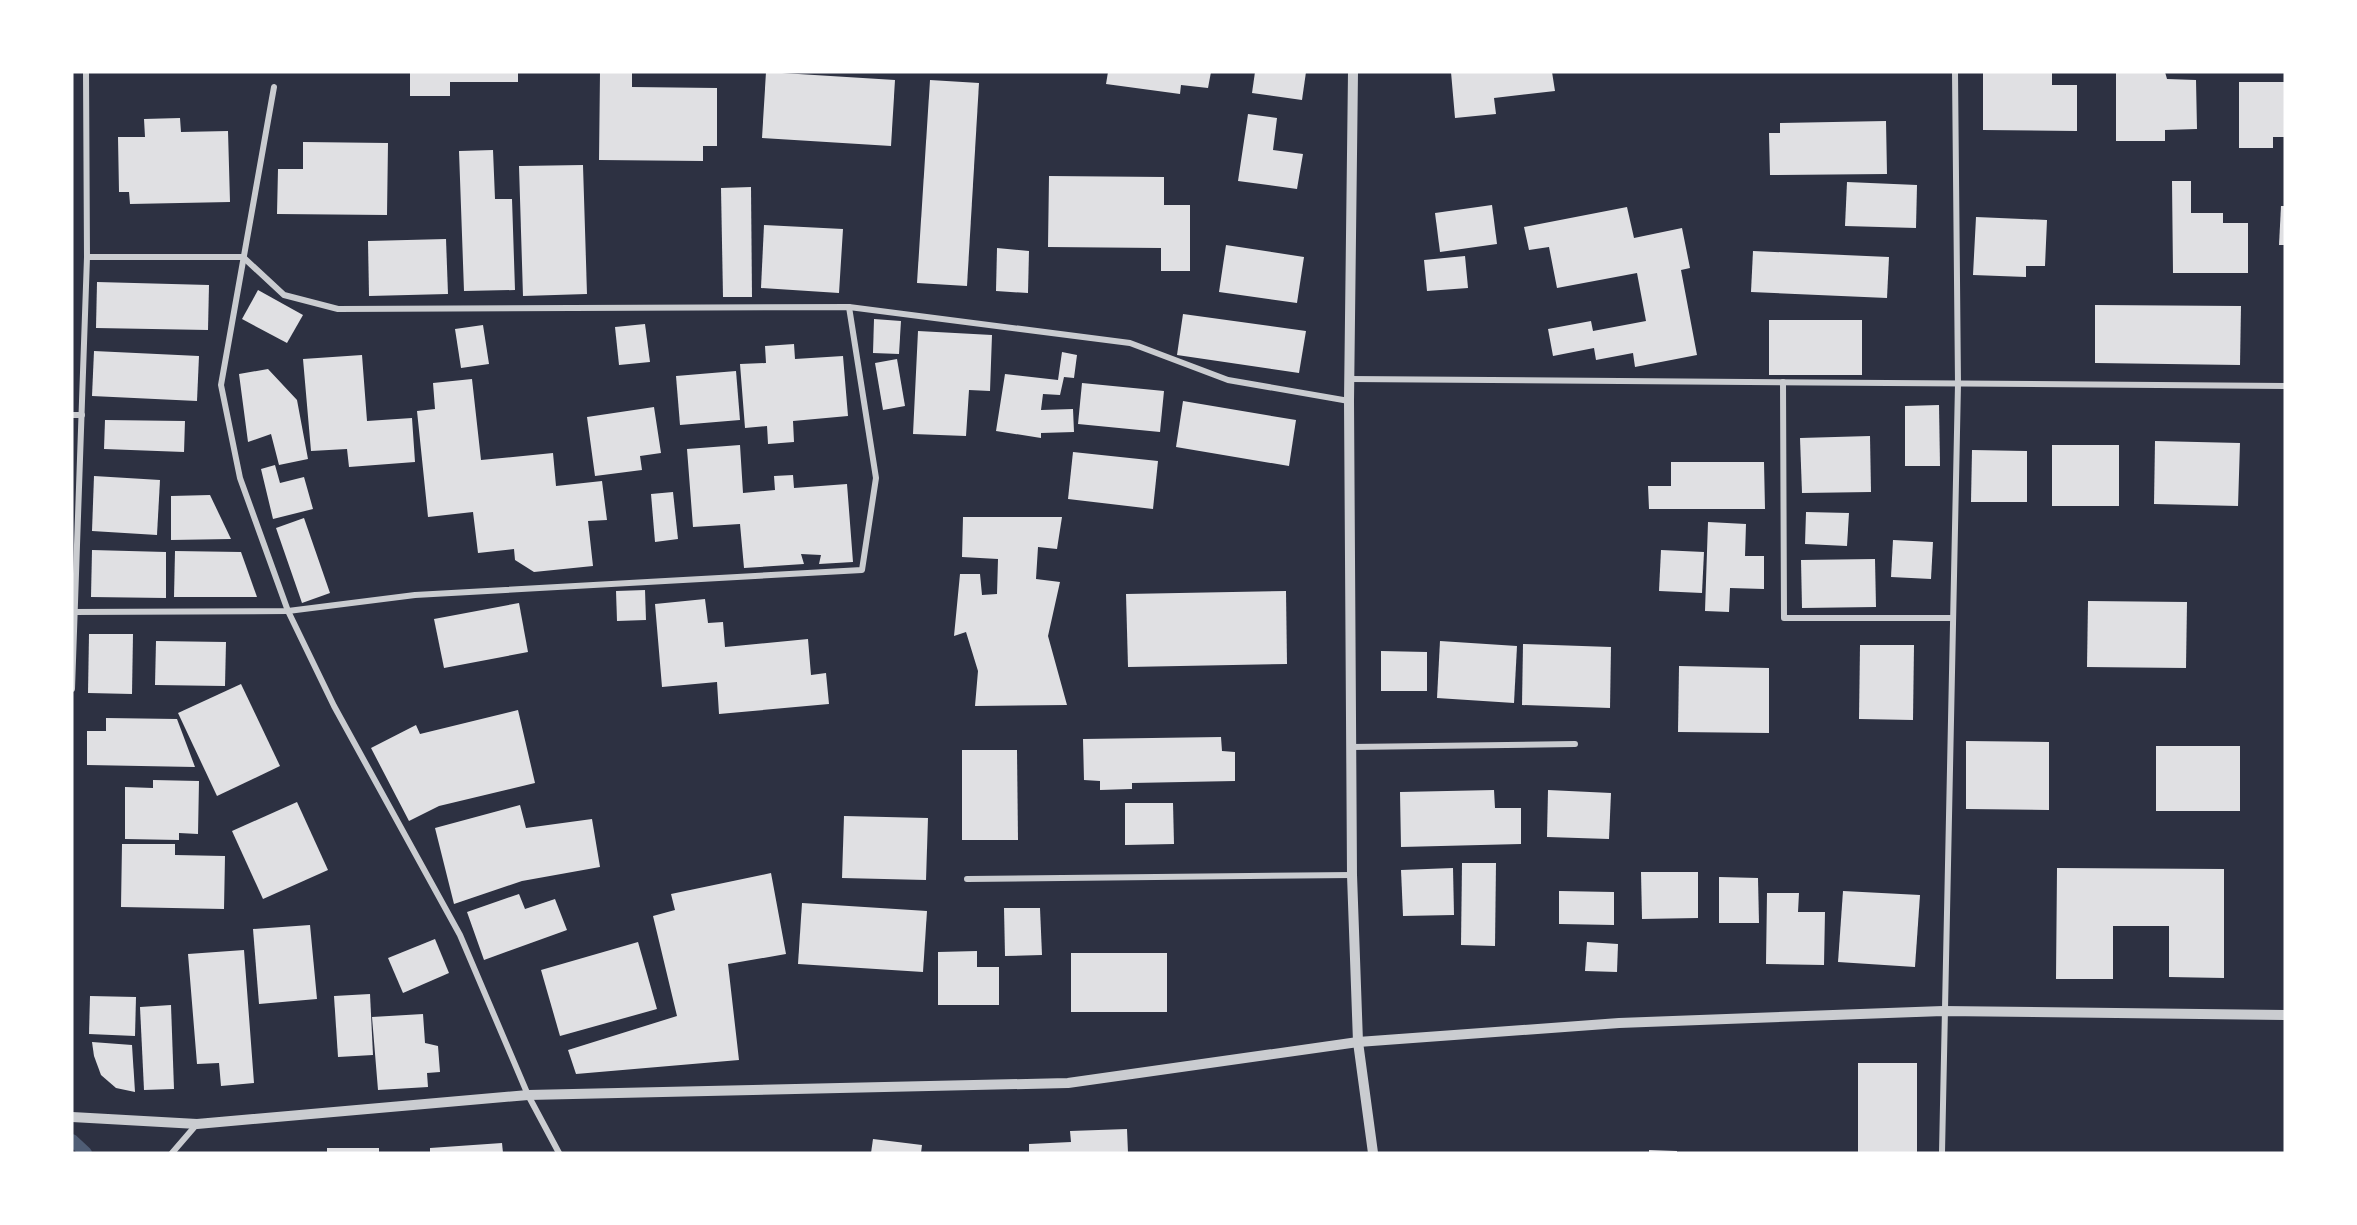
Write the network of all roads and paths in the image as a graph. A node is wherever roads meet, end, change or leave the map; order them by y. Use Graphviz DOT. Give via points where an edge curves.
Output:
graph roads {
  1 [pos="86,72"];
  2 [pos="1353,72"];
  3 [pos="1955,72"];
  4 [pos="274,87"];
  5 [pos="87,257"];
  6 [pos="243,257"];
  7 [pos="849,307"];
  8 [pos="1350,379"];
  9 [pos="1783,382"];
  10 [pos="1958,384"];
  11 [pos="2285,386"];
  12 [pos="1349,400"];
  13 [pos="72,415"];
  14 [pos="81,415"];
  15 [pos="288,611"];
  16 [pos="73,612"];
  17 [pos="1952,618"];
  18 [pos="72,689"];
  19 [pos="1575,744"];
  20 [pos="1351,747"];
  21 [pos="1352,875"];
  22 [pos="967,879"];
  23 [pos="1943,1011"];
  24 [pos="2285,1015"];
  25 [pos="1358,1042"];
  26 [pos="528,1095"];
  27 [pos="73,1114"];
  28 [pos="197,1124"];
  29 [pos="172,1153"];
  30 [pos="558,1153"];
  31 [pos="1373,1153"];
  32 [pos="1942,1153"];
  1 -- 5 [label="street"];
  2 -- 8 [label="street"];
  3 -- 10 [label="street"];
  4 -- 6 [label="street"];
  5 -- 6 [label="street"];
  5 -- 14 [label="street"];
  6 -- 7 [label="street" via="284,295 338,309"];
  6 -- 15 [label="street" via="221,385 240,478"];
  7 -- 12 [label="street" via="1130,343 1228,380"];
  7 -- 15 [label="street" via="876,478 862,570 415,595"];
  8 -- 9 [label="street"];
  8 -- 12 [label="street"];
  9 -- 10 [label="street"];
  9 -- 17 [label="street" via="1784,618"];
  10 -- 11 [label="street"];
  10 -- 17 [label="street"];
  12 -- 20 [label="street"];
  13 -- 14 [label="street"];
  14 -- 16 [label="street"];
  15 -- 16 [label="street"];
  15 -- 26 [label="street" via="334,706 460,935"];
  16 -- 18 [label="street"];
  17 -- 23 [label="street"];
  19 -- 20 [label="street"];
  20 -- 21 [label="street"];
  21 -- 22 [label="street"];
  21 -- 25 [label="street"];
  23 -- 24 [label="street"];
  23 -- 25 [label="street" via="1619,1023"];
  23 -- 32 [label="street"];
  25 -- 26 [label="street" via="1068,1083"];
  25 -- 31 [label="street"];
  26 -- 28 [label="street"];
  26 -- 30 [label="street"];
  27 -- 28 [label="street"];
  28 -- 29 [label="street"];
}
